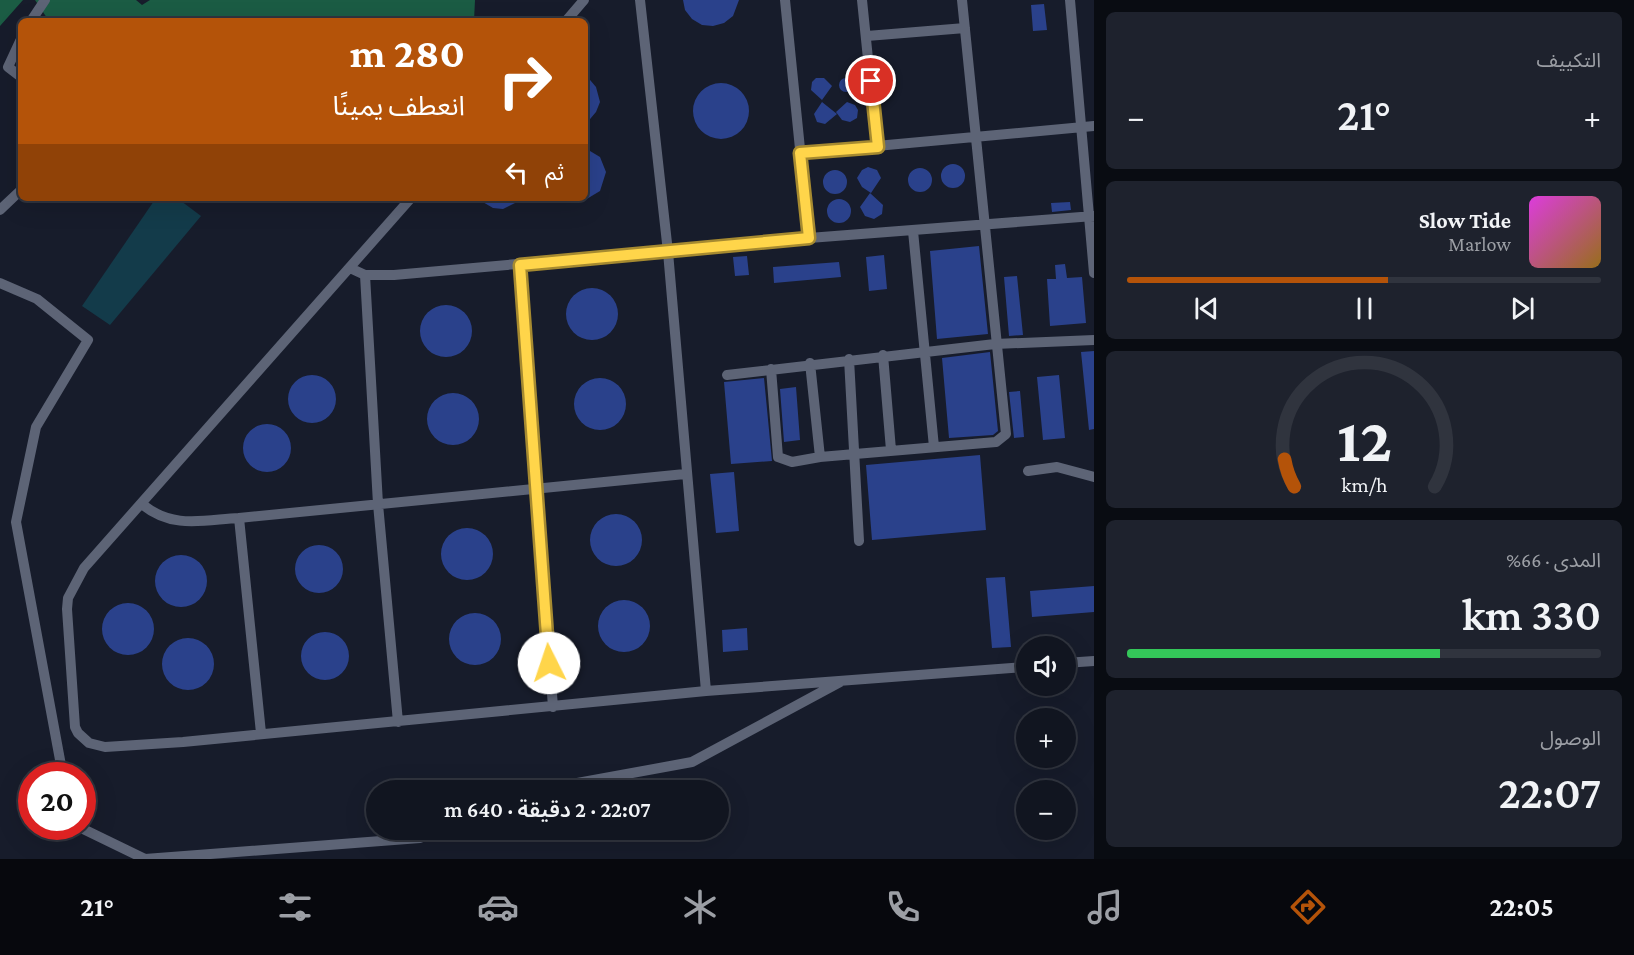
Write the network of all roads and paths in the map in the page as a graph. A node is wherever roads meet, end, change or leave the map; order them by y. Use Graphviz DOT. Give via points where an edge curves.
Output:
graph roads {
  1 [pos="45,0"];
  2 [pos="584,0"];
  3 [pos="640,0"];
  4 [pos="786,0"];
  5 [pos="862,0"];
  6 [pos="962,0"];
  7 [pos="1070,0"];
  8 [pos="33,18"];
  9 [pos="569,18"];
  10 [pos="965,28"];
  11 [pos="867,36"];
  12 [pos="18,46"];
  13 [pos="18,75"];
  14 [pos="1094,126"];
  15 [pos="1081,128"];
  16 [pos="975,138"];
  17 [pos="878,147"];
  18 [pos="800,153"];
  19 [pos="18,193"];
  20 [pos="408,201"];
  21 [pos="0,210"];
  22 [pos="1092,216"];
  23 [pos="984,226"];
  24 [pos="913,231"];
  25 [pos="809,238"];
  26 [pos="668,252"];
  27 [pos="520,265"];
  28 [pos="350,268"];
  29 [pos="1094,273"];
  30 [pos="364,275"];
  31 [pos="0,284"];
  32 [pos="1094,340"];
  33 [pos="996,344"];
  34 [pos="924,353"];
  35 [pos="883,355"];
  36 [pos="849,359"];
  37 [pos="810,363"];
  38 [pos="771,369"];
  39 [pos="727,375"];
  40 [pos="934,447"];
  41 [pos="891,450"];
  42 [pos="856,453"];
  43 [pos="820,457"];
  44 [pos="1028,471"];
  45 [pos="685,474"];
  46 [pos="1094,477"];
  47 [pos="537,487"];
  48 [pos="143,504"];
  49 [pos="378,504"];
  50 [pos="239,518"];
  51 [pos="859,541"];
  52 [pos="1094,661"];
  53 [pos="1076,662"];
  54 [pos="1016,668"];
  55 [pos="843,681"];
  56 [pos="706,691"];
  57 [pos="553,707"];
  58 [pos="399,722"];
  59 [pos="261,733"];
  60 [pos="60,762"];
  61 [pos="594,780"];
  62 [pos="96,835"];
  63 [pos="394,840"];
  64 [pos="146,859"];
  1 -- 8 [label="lane"];
  2 -- 9 [label="lane"];
  3 -- 26 [label="lane"];
  4 -- 18 [label="lane"];
  5 -- 11 [label="lane"];
  6 -- 10 [label="lane"];
  7 -- 15 [label="lane"];
  10 -- 11 [label="lane"];
  10 -- 16 [label="lane"];
  11 -- 17 [label="lane"];
  12 -- 13 [label="lane" via="8,68"];
  14 -- 15 [label="lane"];
  15 -- 16 [label="lane"];
  15 -- 22 [label="lane"];
  16 -- 17 [label="lane"];
  16 -- 23 [label="lane"];
  17 -- 18 [label="lane"];
  18 -- 25 [label="lane"];
  19 -- 21 [label="lane"];
  20 -- 28 [label="lane"];
  22 -- 23 [label="lane"];
  22 -- 29 [label="lane"];
  23 -- 24 [label="lane"];
  23 -- 33 [label="lane"];
  24 -- 25 [label="lane"];
  24 -- 34 [label="lane"];
  25 -- 26 [label="lane"];
  26 -- 27 [label="lane"];
  26 -- 45 [label="lane"];
  27 -- 30 [label="lane"];
  27 -- 47 [label="lane"];
  28 -- 30 [label="lane"];
  28 -- 48 [label="lane"];
  30 -- 49 [label="lane"];
  31 -- 60 [label="lane" via="37,299 88,340 36,427 16,522"];
  32 -- 33 [label="lane"];
  33 -- 34 [label="lane"];
  33 -- 40 [label="lane" via="1006,434 996,442"];
  34 -- 35 [label="lane"];
  34 -- 40 [label="lane"];
  35 -- 36 [label="lane"];
  35 -- 41 [label="lane"];
  36 -- 37 [label="lane"];
  36 -- 42 [label="lane"];
  37 -- 38 [label="lane"];
  37 -- 43 [label="lane"];
  38 -- 39 [label="lane"];
  38 -- 43 [label="lane" via="778,457 792,462"];
  40 -- 41 [label="lane"];
  41 -- 42 [label="lane"];
  42 -- 43 [label="lane"];
  42 -- 51 [label="lane"];
  44 -- 46 [label="lane" via="1057,467"];
  45 -- 47 [label="lane"];
  45 -- 56 [label="lane"];
  47 -- 49 [label="lane"];
  47 -- 57 [label="lane"];
  48 -- 50 [label="lane" via="173,522"];
  48 -- 59 [label="lane" via="84,568 68,598 75,727 89,743 105,747"];
  49 -- 50 [label="lane"];
  49 -- 58 [label="lane"];
  50 -- 59 [label="lane"];
  52 -- 53 [label="lane"];
  54 -- 55 [label="lane"];
  55 -- 56 [label="lane"];
  55 -- 61 [label="lane" via="692,762"];
  56 -- 57 [label="lane"];
  57 -- 58 [label="lane"];
  58 -- 59 [label="lane"];
  62 -- 64 [label="lane"];
  63 -- 64 [label="lane"];
}
